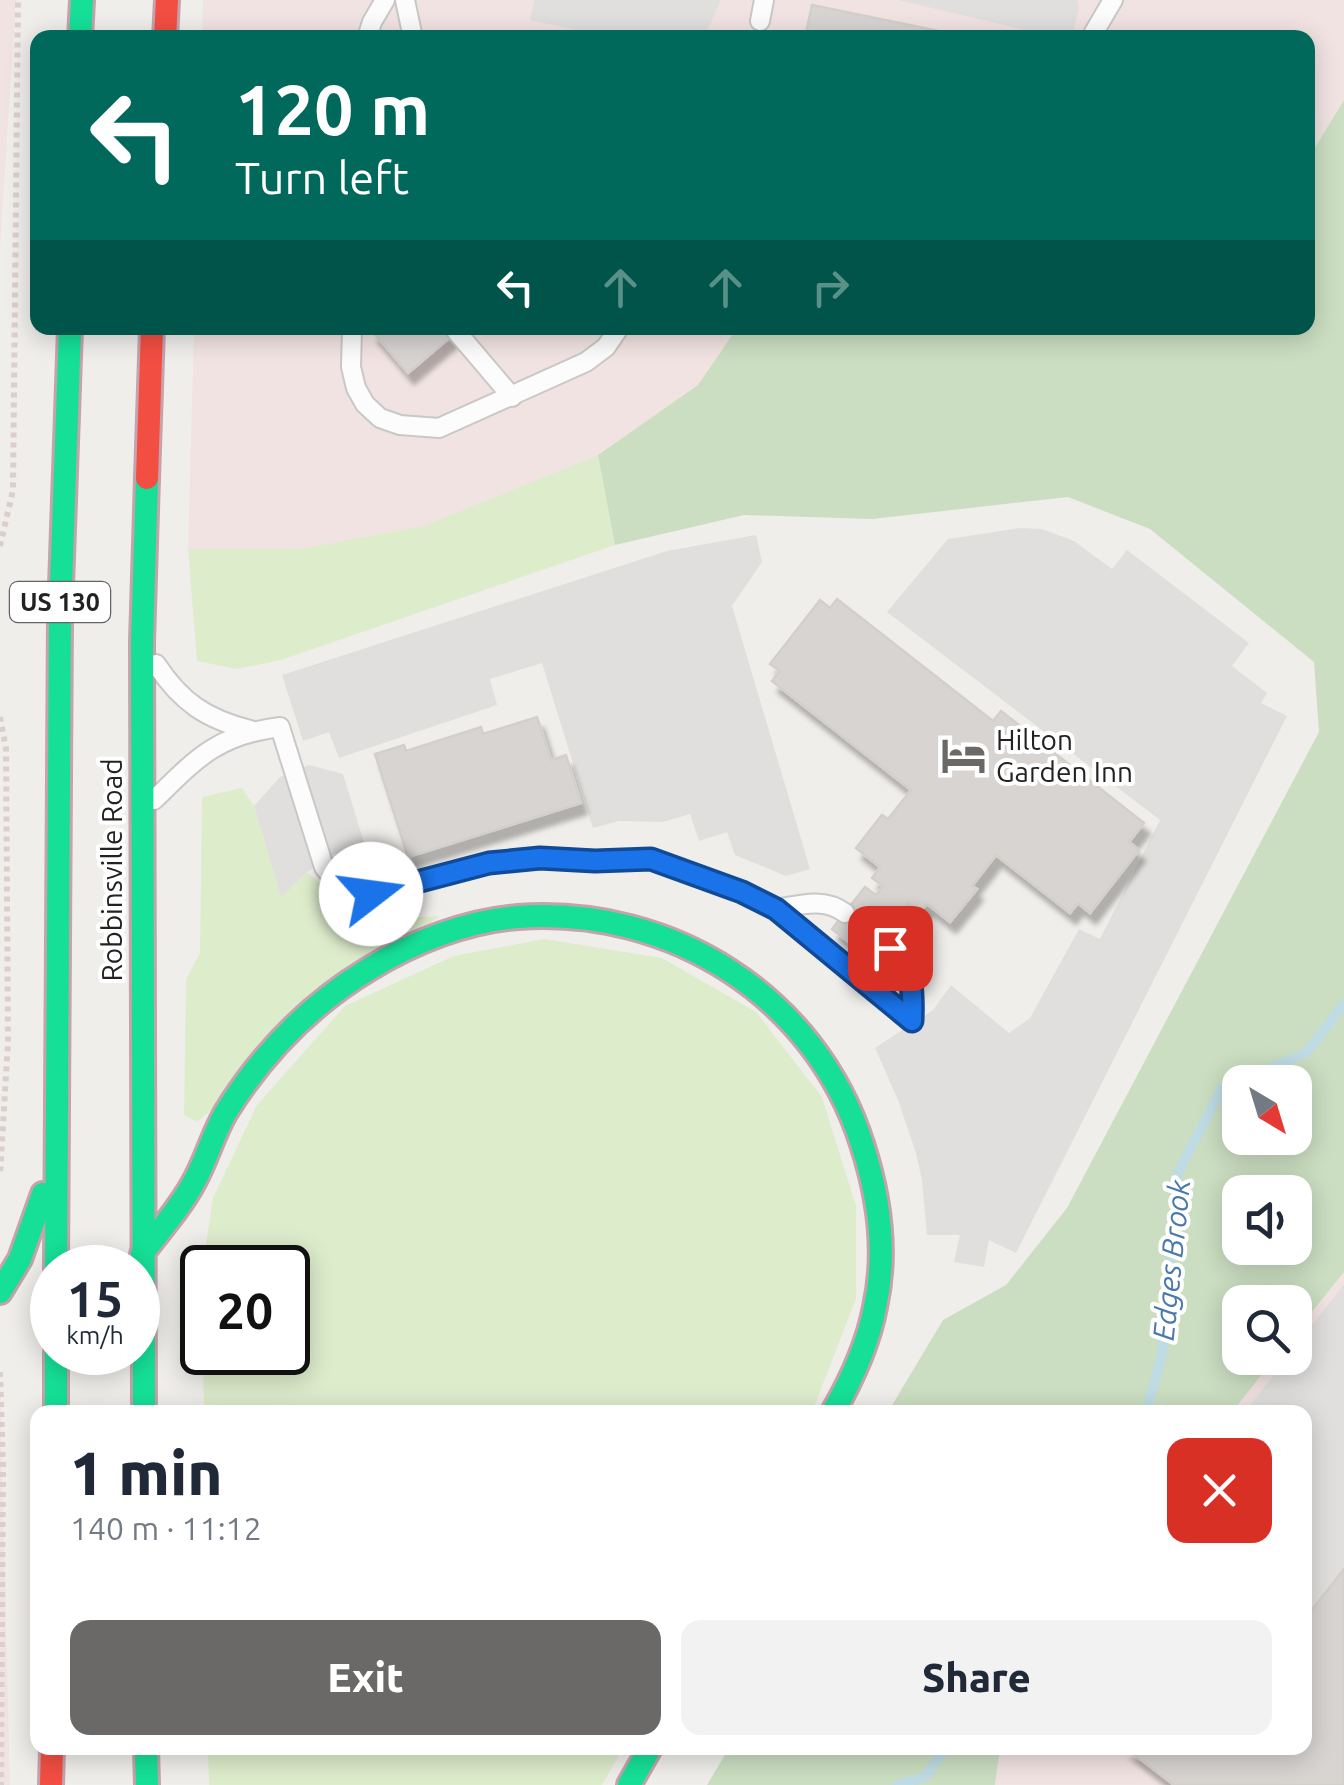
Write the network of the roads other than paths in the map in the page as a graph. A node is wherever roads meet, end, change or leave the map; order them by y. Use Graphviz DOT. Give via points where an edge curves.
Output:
graph roads {
  1 [pos="82,0"];
  2 [pos="167,0"];
  3 [pos="385,0"];
  4 [pos="404,0"];
  5 [pos="764,0"];
  6 [pos="1114,0"];
  7 [pos="760,21"];
  8 [pos="80,30"];
  9 [pos="165,30"];
  10 [pos="370,30"];
  11 [pos="411,30"];
  12 [pos="1095,30"];
  13 [pos="70,335"];
  14 [pos="152,335"];
  15 [pos="352,335"];
  16 [pos="459,335"];
  17 [pos="614,335"];
  18 [pos="512,397"];
  19 [pos="142,642"];
  20 [pos="250,730"];
  21 [pos="142,811"];
  22 [pos="776,909"];
  23 [pos="845,913"];
  24 [pos="890,948"];
  25 [pos="57,1154"];
  26 [pos="56,1245"];
  27 [pos="142,1245"];
  28 [pos="149,1245"];
  29 [pos="0,1292"];
  30 [pos="56,1375"];
  31 [pos="144,1375"];
  32 [pos="56,1405"];
  33 [pos="144,1405"];
  34 [pos="838,1405"];
  35 [pos="52,1755"];
  36 [pos="146,1755"];
  37 [pos="646,1755"];
  38 [pos="51,1785"];
  39 [pos="146,1785"];
  40 [pos="629,1785"];
  1 -- 8 [label="highway"];
  2 -- 9 [label="highway"];
  3 -- 10 [label="lane"];
  4 -- 11 [label="lane"];
  5 -- 7 [label="lane"];
  6 -- 12 [label="lane"];
  13 -- 25 [label="highway, Robbinsville Road / US 130" via="60,615"];
  14 -- 19 [label="highway, Robbinsville Road / US 130"];
  15 -- 18 [label="lane" via="356,388 380,418 439,428"];
  16 -- 18 [label="lane"];
  17 -- 18 [label="lane" via="586,362"];
  19 -- 20 [label="lane" via="190,704"];
  19 -- 21 [label="highway, Robbinsville Road / US 130"];
  20 -- 21 [label="lane" via="198,758"];
  20 -- 22 [label="lane" via="280,727 324,867 351,892 371,894 489,863 651,859"];
  21 -- 27 [label="highway, Robbinsville Road / US 130"];
  22 -- 23 [label="lane" via="821,903"];
  22 -- 24 [label="lane" via="912,1021 907,967"];
  25 -- 26 [label="highway, Robbinsville Road / US 130"];
  25 -- 29 [label="highway" via="20,1259"];
  28 -- 34 [label="highway" via="195,1181 239,1090 278,1040 353,979 412,947 479,925 564,916 611,921 664,936 749,983 792,1020 852,1108 876,1193 878,1292"];
  30 -- 32 [label="highway"];
  31 -- 33 [label="highway, Robbinsville Road / US 130"];
  35 -- 38 [label="highway"];
  36 -- 39 [label="highway"];
  37 -- 40 [label="highway"];
}
